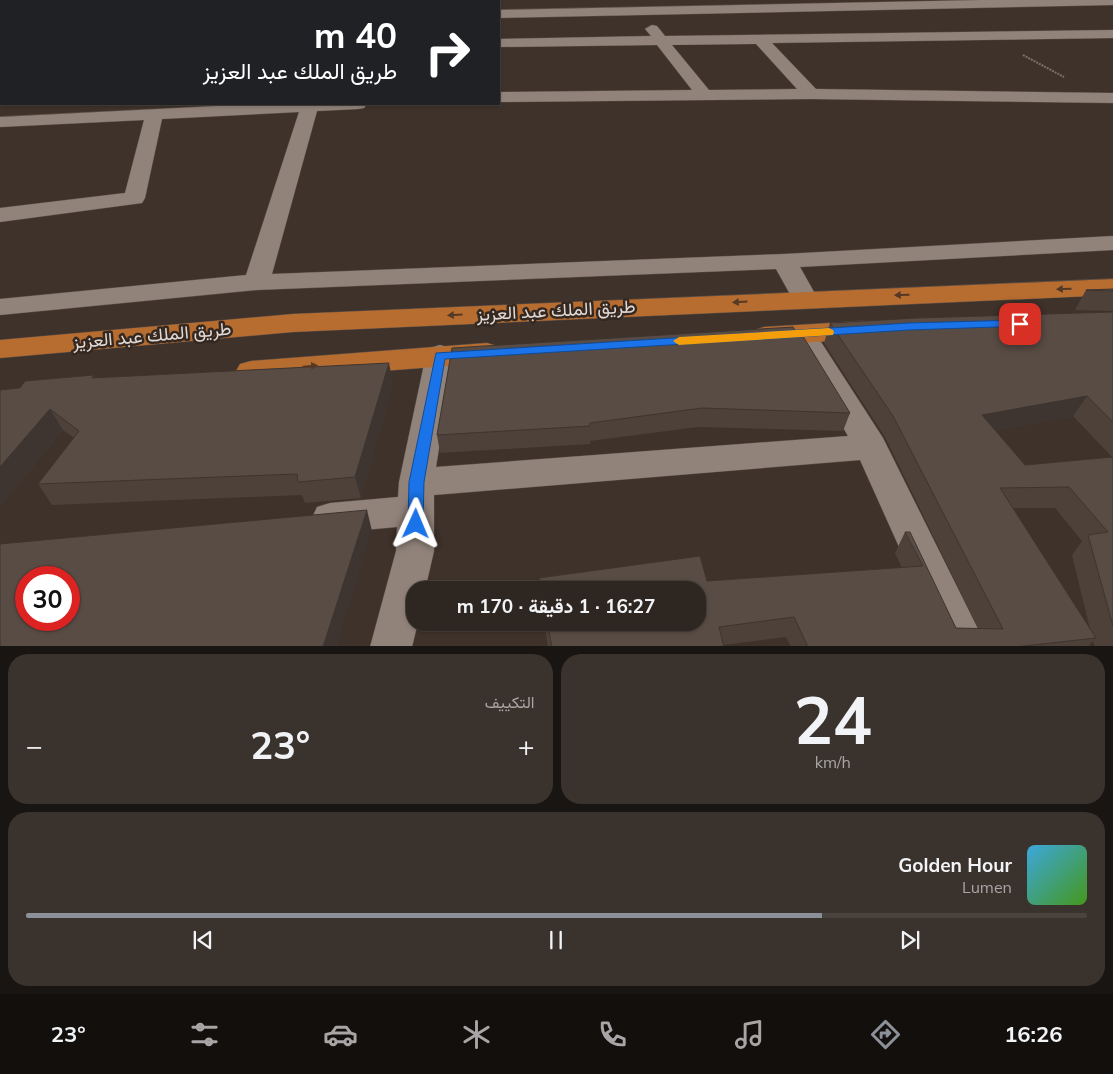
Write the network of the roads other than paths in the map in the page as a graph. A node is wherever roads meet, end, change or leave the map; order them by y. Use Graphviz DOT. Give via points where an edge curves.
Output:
graph roads {
  1 [pos="1113,1"];
  2 [pos="634,6"];
  3 [pos="500,14"];
  4 [pos="1113,34"];
  5 [pos="760,39"];
  6 [pos="661,40"];
  7 [pos="500,43"];
  8 [pos="812,94"];
  9 [pos="704,95"];
  10 [pos="500,97"];
  11 [pos="1108,98"];
  12 [pos="309,105"];
  13 [pos="154,114"];
  14 [pos="0,122"];
  15 [pos="0,215"];
  16 [pos="1113,243"];
  17 [pos="784,261"];
  18 [pos="257,282"];
  19 [pos="1113,287"];
  20 [pos="806,299"];
  21 [pos="0,307"];
  22 [pos="890,328"];
  23 [pos="802,334"];
  24 [pos="734,338"];
  25 [pos="0,348"];
  26 [pos="508,351"];
  27 [pos="440,356"];
  28 [pos="225,373"];
  29 [pos="871,446"];
  30 [pos="416,496"];
  31 [pos="298,521"];
  32 [pos="391,646"];
  33 [pos="966,646"];
  1 -- 2 [label="street"];
  2 -- 3 [label="street"];
  2 -- 6 [label="street"];
  4 -- 5 [label="street"];
  5 -- 6 [label="street"];
  5 -- 8 [label="street"];
  6 -- 7 [label="street"];
  6 -- 9 [label="street"];
  8 -- 9 [label="street"];
  8 -- 11 [label="street"];
  9 -- 10 [label="street"];
  12 -- 13 [label="street"];
  12 -- 18 [label="street"];
  13 -- 14 [label="street"];
  13 -- 15 [label="street" via="134,198"];
  16 -- 17 [label="street"];
  17 -- 18 [label="street"];
  17 -- 20 [label="street"];
  18 -- 21 [label="street"];
  19 -- 20 [label="highway, طريق الملك عبد العزيز, one-way"];
  20 -- 25 [label="highway, طريق الملك عبد العزيز, one-way" via="293,323"];
  22 -- 23 [label="highway"];
  23 -- 24 [label="highway"];
  23 -- 29 [label="street"];
  26 -- 27 [label="highway"];
  28 -- 27 [label="highway, one-way"];
  27 -- 30 [label="street"];
  29 -- 30 [label="street"];
  29 -- 33 [label="street"];
  30 -- 31 [label="street"];
  30 -- 32 [label="street" via="415,551"];
}
